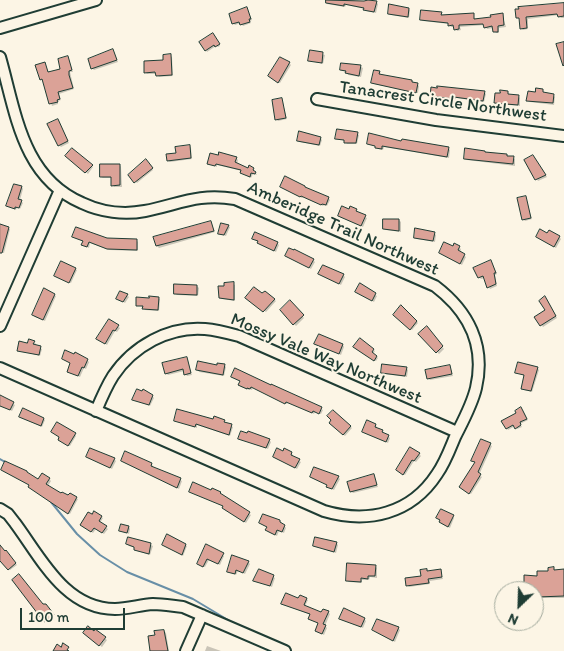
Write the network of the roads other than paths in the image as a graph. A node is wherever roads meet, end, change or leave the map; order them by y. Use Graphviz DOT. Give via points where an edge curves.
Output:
graph roads {
  1 [pos="96,0"];
  2 [pos="0,28"];
  3 [pos="0,57"];
  4 [pos="317,99"];
  5 [pos="564,136"];
  6 [pos="60,190"];
  7 [pos="0,326"];
  8 [pos="0,368"];
  9 [pos="96,411"];
  10 [pos="458,432"];
  11 [pos="0,509"];
  12 [pos="202,615"];
  13 [pos="186,651"];
  14 [pos="285,651"];
  1 -- 2 [label="street"];
  3 -- 6 [label="street, Amberidge Trail Northwest" via="26,148 41,172"];
  4 -- 5 [label="street, Tanacrest Circle Northwest" via="436,120"];
  6 -- 7 [label="street"];
  6 -- 10 [label="street, Amberidge Trail Northwest" via="89,206 120,212 145,211 203,197 235,199 435,286 464,314 478,349 476,388"];
  8 -- 9 [label="street, Amberidge Trail Northwest"];
  9 -- 10 [label="street, Mossy Vale Way Northwest" via="114,375 138,350 172,332 204,329 239,336"];
  9 -- 10 [label="street, Amberidge Trail Northwest" via="324,510 354,517 388,513 418,496 438,473"];
  11 -- 12 [label="street" via="8,514 56,580 82,602 116,609 165,604"];
  12 -- 13 [label="street"];
  12 -- 14 [label="street"];
}
